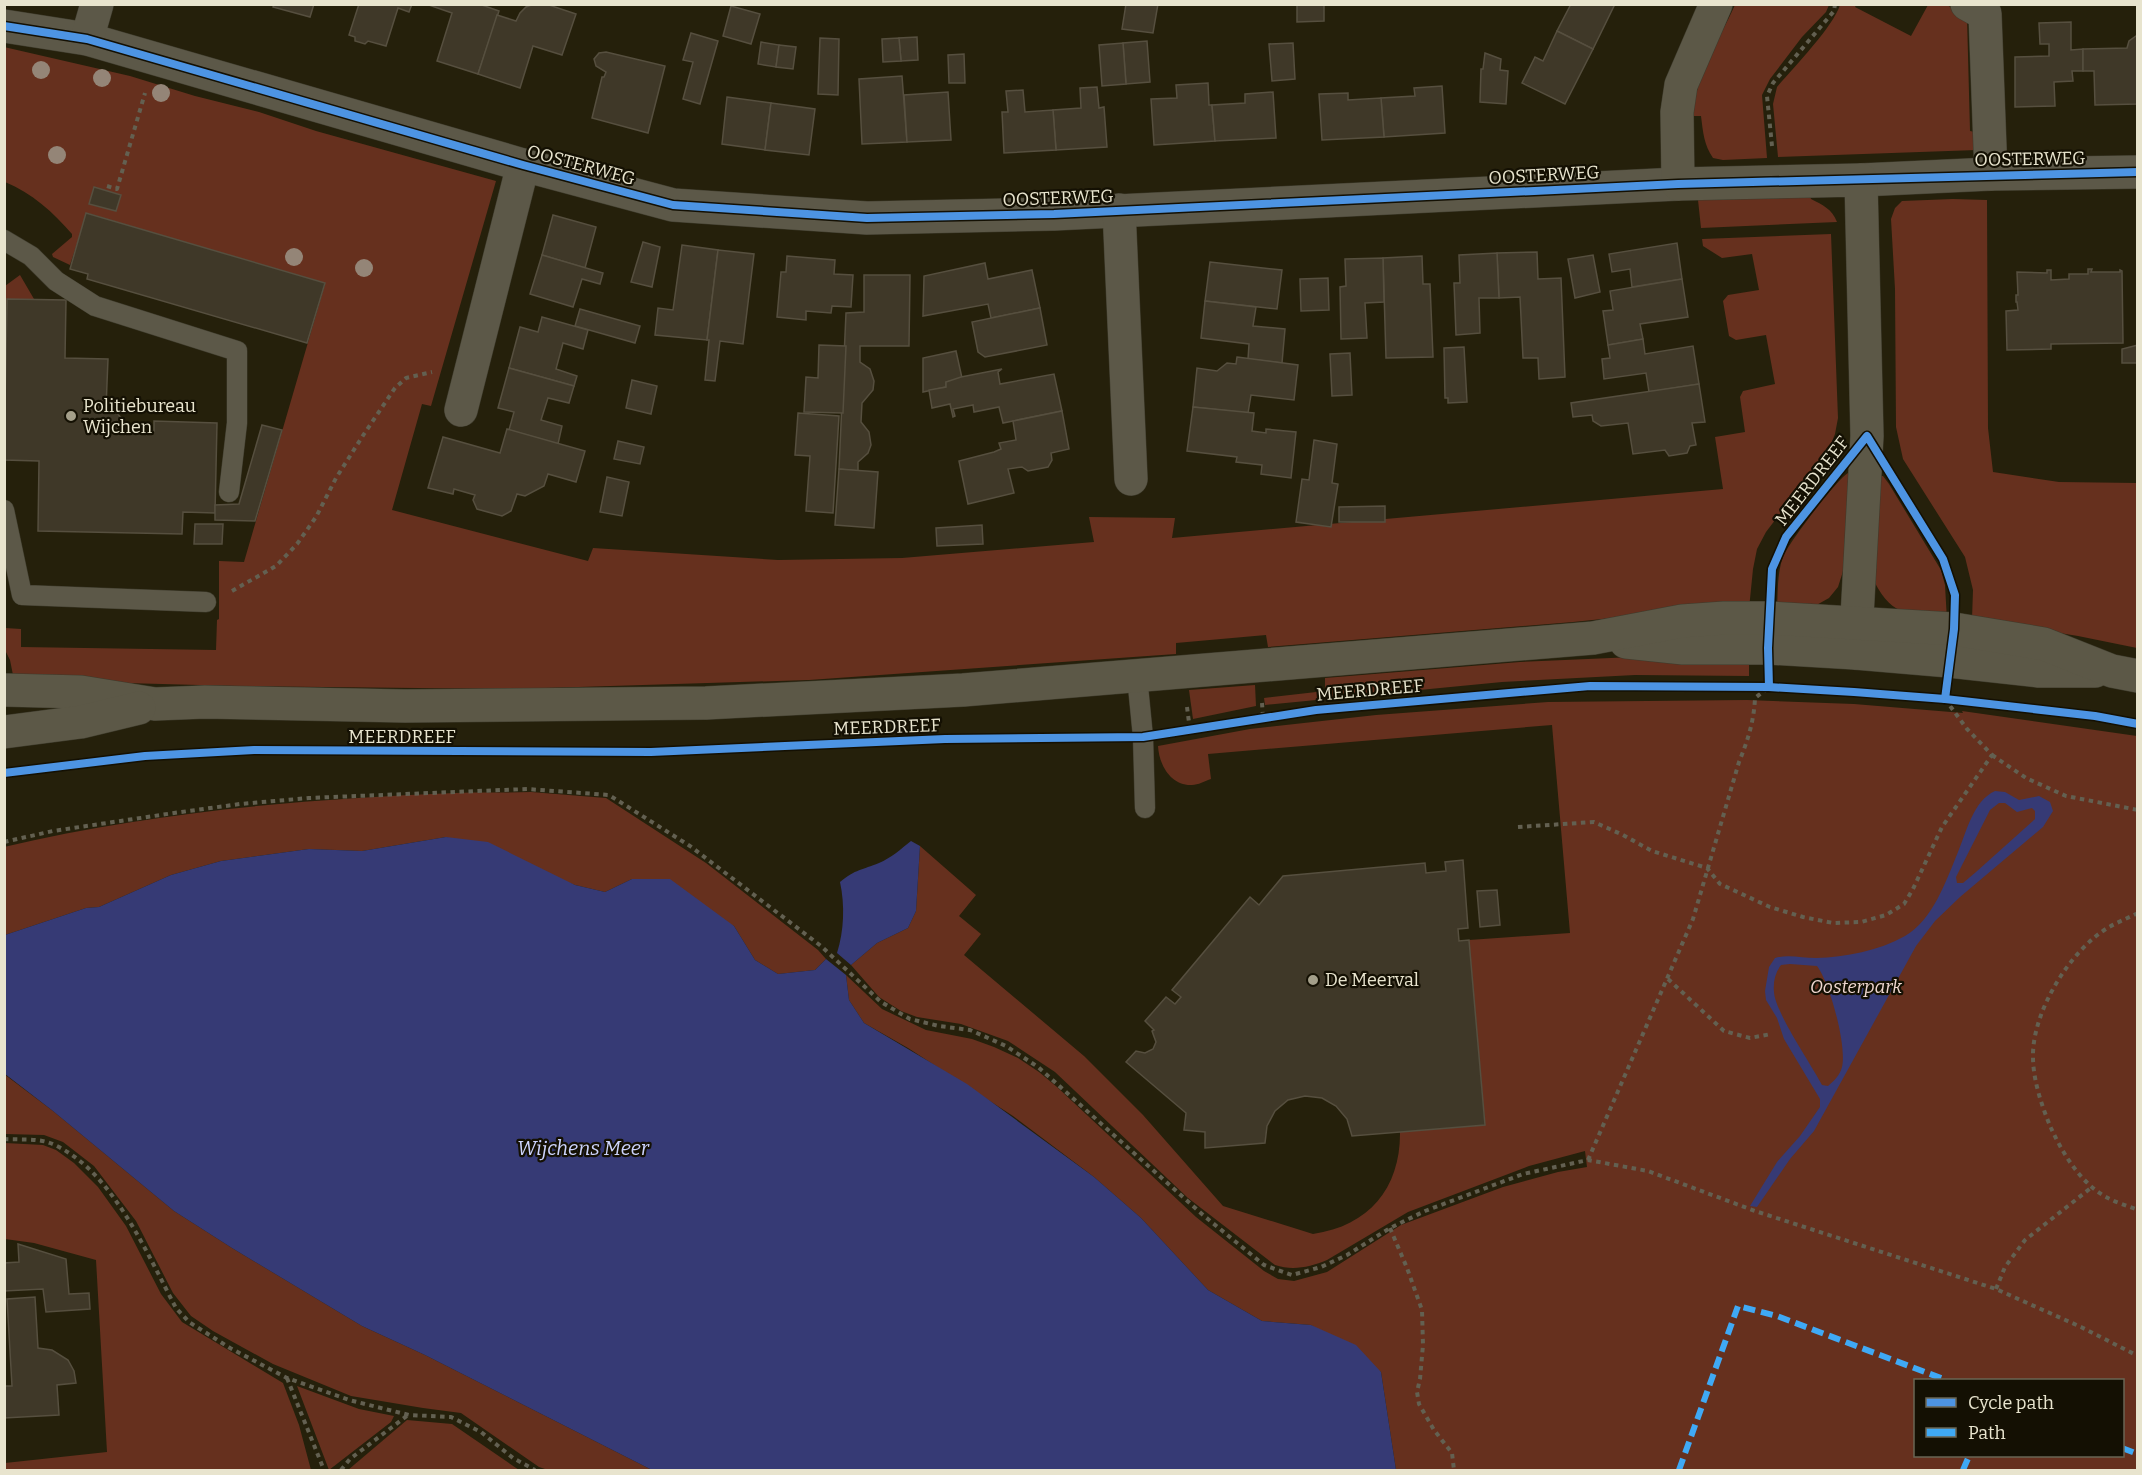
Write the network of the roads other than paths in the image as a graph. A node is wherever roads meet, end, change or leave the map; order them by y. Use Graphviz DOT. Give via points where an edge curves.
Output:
graph roads {
  1 [pos="97,4"];
  2 [pos="1716,4"];
  3 [pos="1967,4"];
  4 [pos="4,26"];
  5 [pos="87,39"];
  6 [pos="523,165"];
  7 [pos="2138,172"];
  8 [pos="1991,174"];
  9 [pos="1861,180"];
  10 [pos="1678,184"];
  11 [pos="1119,210"];
  12 [pos="4,240"];
  13 [pos="464,396"];
  14 [pos="1131,480"];
  15 [pos="229,492"];
  16 [pos="4,510"];
  17 [pos="206,602"];
  18 [pos="1593,638"];
  19 [pos="1856,638"];
  20 [pos="2125,673"];
  21 [pos="1137,676"];
  22 [pos="4,690"];
  23 [pos="155,704"];
  24 [pos="4,732"];
  25 [pos="1145,808"];
  1 -- 5 [label="street"];
  2 -- 10 [label="street" via="1681,85 1677,112"];
  3 -- 8 [label="street, OOSTERWEG" via="1985,14"];
  4 -- 5 [label="street, OOSTERWEG"];
  5 -- 6 [label="street, OOSTERWEG"];
  6 -- 11 [label="street, OOSTERWEG" via="672,205 867,218"];
  6 -- 13 [label="street, OOSTERWEG"];
  7 -- 8 [label="street, OOSTERWEG"];
  8 -- 9 [label="street, OOSTERWEG"];
  9 -- 10 [label="street, OOSTERWEG"];
  9 -- 19 [label="street, MEERDREEF" via="1867,436"];
  10 -- 11 [label="street, OOSTERWEG"];
  11 -- 14 [label="street, OOSTERWEG"];
  12 -- 15 [label="lane" via="31,256 56,282 95,306 237,351 237,423"];
  16 -- 17 [label="lane" via="22,595"];
  18 -- 19 [label="street, MEERDREEF" via="1683,648 1768,648"];
  18 -- 19 [label="street, MEERDREEF" via="1682,621 1770,618"];
  18 -- 21 [label="street, MEERDREEF"];
  19 -- 20 [label="street, MEERDREEF" via="1950,661 2039,671"];
  19 -- 20 [label="street, MEERDREEF" via="1954,629 2044,644"];
  21 -- 23 [label="street, MEERDREEF" via="963,690 706,703"];
  21 -- 25 [label="lane"];
  22 -- 23 [label="street, MEERDREEF" via="81,692"];
  23 -- 24 [label="street, MEERDREEF" via="81,722"];
}
